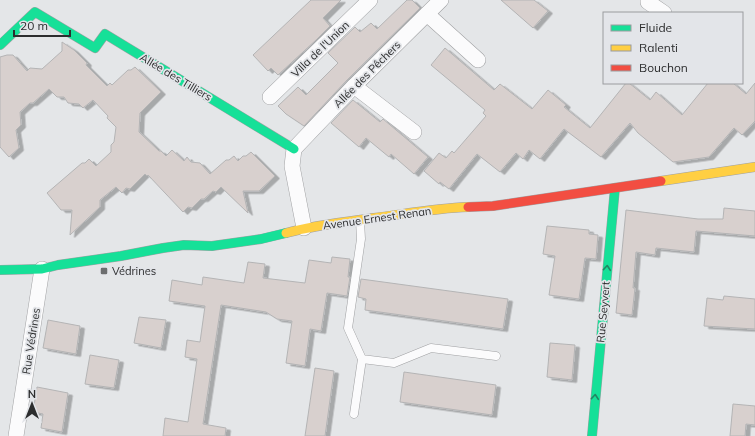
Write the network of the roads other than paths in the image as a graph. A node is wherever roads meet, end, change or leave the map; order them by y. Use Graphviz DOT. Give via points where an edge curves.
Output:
graph roads {
  1 [pos="370,0"];
  2 [pos="441,0"];
  3 [pos="648,0"];
  4 [pos="663,12"];
  5 [pos="427,14"];
  6 [pos="0,45"];
  7 [pos="478,60"];
  8 [pos="354,86"];
  9 [pos="270,97"];
  10 [pos="414,132"];
  11 [pos="294,149"];
  12 [pos="755,167"];
  13 [pos="615,188"];
  14 [pos="360,220"];
  15 [pos="304,228"];
  16 [pos="42,269"];
  17 [pos="0,270"];
  18 [pos="496,356"];
  19 [pos="362,359"];
  20 [pos="354,414"];
  21 [pos="16,436"];
  22 [pos="592,436"];
  1 -- 9 [label="street, Villa de l'Union"];
  2 -- 5 [label="street, Allée des Pêchers"];
  3 -- 4 [label="street"];
  5 -- 7 [label="street"];
  5 -- 8 [label="street, Allée des Pêchers"];
  6 -- 11 [label="street, Allée des Tilliers" via="35,12 95,48 105,34"];
  8 -- 10 [label="street"];
  8 -- 11 [label="street, Allée des Pêchers"];
  11 -- 15 [label="street" via="292,166"];
  12 -- 13 [label="street, Avenue Ernest Renan"];
  13 -- 14 [label="street, Avenue Ernest Renan" via="493,206 446,208"];
  22 -- 13 [label="street, Rue Seyvert, one-way"];
  14 -- 15 [label="street, Avenue Ernest Renan"];
  14 -- 19 [label="lane" via="361,239 348,328"];
  15 -- 16 [label="street, Avenue Ernest Renan" via="261,239 212,246 184,245"];
  16 -- 17 [label="street, Avenue Ernest Renan"];
  16 -- 21 [label="street, Rue Védrines"];
  18 -- 19 [label="lane" via="431,348 394,362"];
  19 -- 20 [label="lane"];
}
